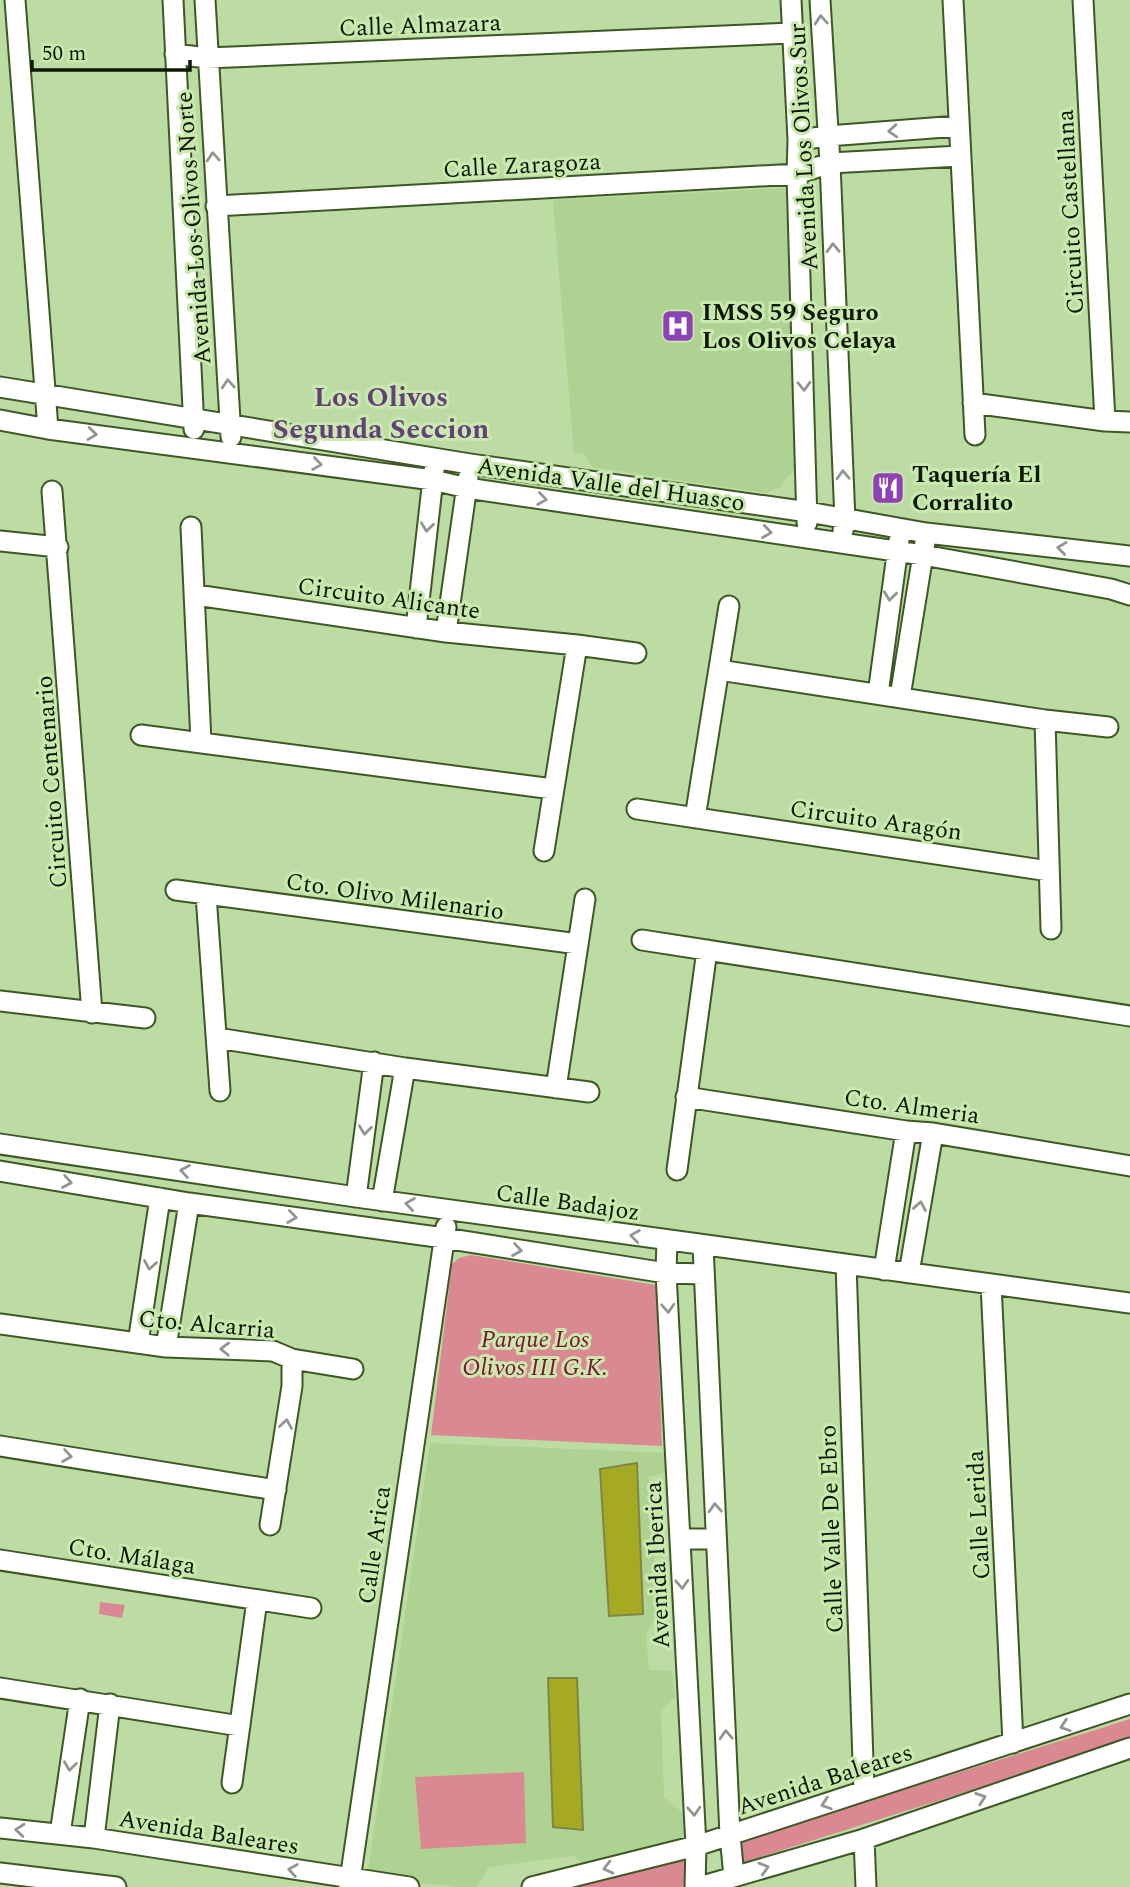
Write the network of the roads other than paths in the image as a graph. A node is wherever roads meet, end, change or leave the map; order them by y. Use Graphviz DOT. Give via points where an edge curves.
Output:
graph roads {
  1 [pos="15,0"];
  2 [pos="173,0"];
  3 [pos="205,0"];
  4 [pos="791,0"];
  5 [pos="820,0"];
  6 [pos="953,0"];
  7 [pos="1083,0"];
  8 [pos="792,33"];
  9 [pos="175,54"];
  10 [pos="207,58"];
  11 [pos="958,126"];
  12 [pos="828,136"];
  13 [pos="798,140"];
  14 [pos="960,156"];
  15 [pos="830,163"];
  16 [pos="797,174"];
  17 [pos="216,206"];
  18 [pos="0,387"];
  19 [pos="47,396"];
  20 [pos="973,403"];
  21 [pos="194,419"];
  22 [pos="0,420"];
  23 [pos="1105,421"];
  24 [pos="1130,422"];
  25 [pos="230,425"];
  26 [pos="48,429"];
  27 [pos="975,435"];
  28 [pos="194,447"];
  29 [pos="232,452"];
  30 [pos="435,459"];
  31 [pos="470,464"];
  32 [pos="433,480"];
  33 [pos="467,488"];
  34 [pos="52,491"];
  35 [pos="808,512"];
  36 [pos="845,520"];
  37 [pos="191,527"];
  38 [pos="901,529"];
  39 [pos="926,533"];
  40 [pos="805,537"];
  41 [pos="0,541"];
  42 [pos="842,543"];
  43 [pos="58,547"];
  44 [pos="896,551"];
  45 [pos="923,555"];
  46 [pos="1130,556"];
  47 [pos="195,595"];
  48 [pos="1130,595"];
  49 [pos="729,606"];
  50 [pos="415,628"];
  51 [pos="446,632"];
  52 [pos="577,645"];
  53 [pos="636,653"];
  54 [pos="719,670"];
  55 [pos="878,694"];
  56 [pos="900,697"];
  57 [pos="1045,720"];
  58 [pos="1108,727"];
  59 [pos="141,735"];
  60 [pos="201,742"];
  61 [pos="553,789"];
  62 [pos="637,809"];
  63 [pos="695,818"];
  64 [pos="544,851"];
  65 [pos="1049,871"];
  66 [pos="176,890"];
  67 [pos="206,895"];
  68 [pos="585,899"];
  69 [pos="1051,929"];
  70 [pos="642,940"];
  71 [pos="578,944"];
  72 [pos="707,950"];
  73 [pos="0,1001"];
  74 [pos="92,1013"];
  75 [pos="1130,1016"];
  76 [pos="145,1018"];
  77 [pos="217,1038"];
  78 [pos="374,1062"];
  79 [pos="405,1068"];
  80 [pos="556,1088"];
  81 [pos="220,1091"];
  82 [pos="589,1093"];
  83 [pos="686,1097"];
  84 [pos="906,1131"];
  85 [pos="933,1133"];
  86 [pos="0,1144"];
  87 [pos="1130,1166"];
  88 [pos="677,1170"];
  89 [pos="0,1171"];
  90 [pos="356,1197"];
  91 [pos="160,1198"];
  92 [pos="382,1201"];
  93 [pos="190,1203"];
  94 [pos="448,1210"];
  95 [pos="444,1238"];
  96 [pos="667,1240"];
  97 [pos="703,1245"];
  98 [pos="846,1264"];
  99 [pos="884,1270"];
  100 [pos="666,1273"];
  101 [pos="909,1273"];
  102 [pos="704,1274"];
  103 [pos="991,1284"];
  104 [pos="1130,1303"];
  105 [pos="0,1324"];
  106 [pos="138,1343"];
  107 [pos="166,1347"];
  108 [pos="292,1359"];
  109 [pos="353,1369"];
  110 [pos="0,1446"];
  111 [pos="276,1490"];
  112 [pos="270,1525"];
  113 [pos="680,1539"];
  114 [pos="716,1539"];
  115 [pos="0,1560"];
  116 [pos="257,1600"];
  117 [pos="312,1608"];
  118 [pos="0,1688"];
  119 [pos="80,1699"];
  120 [pos="110,1704"];
  121 [pos="1130,1704"];
  122 [pos="240,1726"];
  123 [pos="1013,1743"];
  124 [pos="1130,1748"];
  125 [pos="232,1783"];
  126 [pos="864,1791"];
  127 [pos="0,1828"];
  128 [pos="60,1834"];
  129 [pos="730,1835"];
  130 [pos="94,1838"];
  131 [pos="864,1839"];
  132 [pos="696,1846"];
  133 [pos="0,1872"];
  134 [pos="734,1877"];
  135 [pos="350,1883"];
  136 [pos="62,1884"];
  137 [pos="89,1886"];
  138 [pos="116,1887"];
  139 [pos="410,1887"];
  140 [pos="532,1887"];
  141 [pos="697,1887"];
  142 [pos="866,1887"];
  1 -- 19 [label="street"];
  2 -- 9 [label="street, Avenida Los Olivos Norte"];
  3 -- 10 [label="street, Avenida Los Olivos Norte"];
  4 -- 8 [label="street, Avenida Los Olivos Sur"];
  12 -- 5 [label="street, Avenida Los Olivos Sur, one-way"];
  6 -- 11 [label="street"];
  7 -- 23 [label="street, Circuito Castellana"];
  8 -- 10 [label="street, Calle Almazara"];
  8 -- 13 [label="street, Avenida Los Olivos Sur"];
  9 -- 10 [label="street, Calle Almazara"];
  9 -- 21 [label="street, Avenida Los Olivos Norte"];
  17 -- 10 [label="street, Avenida Los Olivos Norte, one-way"];
  11 -- 12 [label="street, one-way"];
  11 -- 14 [label="street"];
  12 -- 13 [label="street"];
  12 -- 15 [label="street, Avenida Los Olivos Sur"];
  13 -- 16 [label="street, Avenida Los Olivos Sur"];
  14 -- 15 [label="street"];
  14 -- 20 [label="street"];
  15 -- 16 [label="street, Calle Zaragoza"];
  36 -- 15 [label="street, Avenida Los Olivos Sur, one-way"];
  16 -- 17 [label="street, Calle Zaragoza"];
  16 -- 35 [label="street, Avenida Los Olivos Sur, one-way"];
  25 -- 17 [label="street, Avenida Los Olivos Norte, one-way"];
  18 -- 19 [label="street, Avenida Valle del Huasco"];
  19 -- 21 [label="street, Avenida Valle del Huasco"];
  19 -- 26 [label="street"];
  20 -- 23 [label="street"];
  20 -- 27 [label="street"];
  21 -- 25 [label="street, Avenida Valle del Huasco"];
  21 -- 28 [label="street, Avenida Los Olivos Norte"];
  22 -- 26 [label="street, Avenida Valle del Huasco"];
  23 -- 24 [label="street"];
  25 -- 29 [label="street, Avenida Los Olivos Norte"];
  25 -- 30 [label="street, Avenida Valle del Huasco"];
  26 -- 28 [label="street, Avenida Valle del Huasco, one-way"];
  28 -- 29 [label="street, Avenida Valle del Huasco"];
  29 -- 32 [label="street, Avenida Valle del Huasco, one-way"];
  30 -- 31 [label="street, Avenida Valle del Huasco"];
  30 -- 32 [label="street"];
  31 -- 33 [label="street"];
  31 -- 35 [label="street, Avenida Valle del Huasco"];
  32 -- 33 [label="street, Avenida Valle del Huasco"];
  32 -- 50 [label="street, one-way"];
  33 -- 40 [label="street, Avenida Valle del Huasco, one-way"];
  33 -- 51 [label="street"];
  34 -- 43 [label="street, Circuito Centenario"];
  35 -- 36 [label="street, Avenida Valle del Huasco"];
  35 -- 40 [label="street, Avenida Los Olivos Sur"];
  36 -- 38 [label="street, Avenida Valle del Huasco"];
  36 -- 42 [label="street, Avenida Los Olivos Sur"];
  37 -- 47 [label="street"];
  38 -- 39 [label="street, Avenida Valle del Huasco"];
  38 -- 44 [label="street"];
  39 -- 45 [label="street"];
  46 -- 39 [label="street, Avenida Valle del Huasco, one-way"];
  40 -- 42 [label="street, Avenida Valle del Huasco"];
  41 -- 43 [label="street"];
  42 -- 44 [label="street, Avenida Valle del Huasco"];
  43 -- 74 [label="street, Circuito Centenario"];
  44 -- 45 [label="street, Avenida Valle del Huasco"];
  44 -- 55 [label="street, one-way"];
  45 -- 48 [label="street, Avenida Valle del Huasco"];
  45 -- 56 [label="street"];
  47 -- 50 [label="street, Circuito Alicante"];
  47 -- 60 [label="street"];
  49 -- 54 [label="street"];
  50 -- 51 [label="street, Circuito Alicante"];
  51 -- 52 [label="street, Circuito Alicante"];
  52 -- 53 [label="street, Circuito Alicante"];
  52 -- 61 [label="street"];
  54 -- 55 [label="street"];
  54 -- 63 [label="street"];
  55 -- 56 [label="street"];
  56 -- 57 [label="street"];
  57 -- 58 [label="street"];
  57 -- 65 [label="street"];
  59 -- 60 [label="street"];
  60 -- 61 [label="street"];
  61 -- 64 [label="street"];
  62 -- 63 [label="street, Circuito Aragón"];
  63 -- 65 [label="street, Circuito Aragón"];
  65 -- 69 [label="street"];
  66 -- 67 [label="street, Cto. Olivo Milenario"];
  67 -- 71 [label="street, Cto. Olivo Milenario"];
  67 -- 77 [label="street"];
  68 -- 71 [label="street"];
  70 -- 72 [label="street"];
  71 -- 80 [label="street"];
  72 -- 75 [label="street"];
  72 -- 83 [label="street"];
  73 -- 74 [label="street"];
  74 -- 76 [label="street"];
  77 -- 78 [label="street"];
  77 -- 81 [label="street"];
  78 -- 79 [label="street"];
  78 -- 90 [label="street, one-way"];
  79 -- 80 [label="street"];
  79 -- 92 [label="street"];
  80 -- 82 [label="street"];
  83 -- 84 [label="street, Cto. Almeria"];
  83 -- 88 [label="street"];
  84 -- 85 [label="street, Cto. Almeria"];
  84 -- 99 [label="street"];
  85 -- 87 [label="street, Cto. Almeria"];
  101 -- 85 [label="street, one-way"];
  90 -- 86 [label="street, Calle Badajoz, one-way"];
  89 -- 91 [label="street, one-way"];
  90 -- 92 [label="street, Calle Badajoz"];
  91 -- 93 [label="street"];
  91 -- 106 [label="street, one-way"];
  94 -- 92 [label="street, Calle Badajoz, one-way"];
  93 -- 95 [label="street, one-way"];
  93 -- 107 [label="street"];
  94 -- 95 [label="street, Calle Arica"];
  96 -- 94 [label="street, Calle Badajoz, one-way"];
  95 -- 100 [label="street, one-way"];
  95 -- 135 [label="street, Calle Arica"];
  96 -- 97 [label="street, Calle Badajoz"];
  96 -- 100 [label="street, Avenida Iberica"];
  97 -- 98 [label="street, Calle Badajoz"];
  97 -- 102 [label="street"];
  98 -- 99 [label="street, Calle Badajoz"];
  98 -- 126 [label="street, Calle Valle De Ebro"];
  99 -- 101 [label="street, Calle Badajoz"];
  100 -- 102 [label="street"];
  100 -- 113 [label="street, Avenida Iberica, one-way"];
  101 -- 103 [label="street, Calle Badajoz"];
  114 -- 102 [label="street, one-way"];
  103 -- 104 [label="street, Calle Badajoz"];
  103 -- 123 [label="street, Calle Lerida"];
  105 -- 106 [label="street, Cto. Alcarria"];
  106 -- 107 [label="street, Cto. Alcarria"];
  108 -- 107 [label="street, Cto. Alcarria, one-way" via="273,1351"];
  108 -- 109 [label="street"];
  111 -- 108 [label="street, Cto. Alcarria, one-way"];
  110 -- 111 [label="street, one-way"];
  111 -- 112 [label="street, Cto. Alcarria"];
  113 -- 114 [label="street"];
  113 -- 132 [label="street, Avenida Iberica, one-way"];
  129 -- 114 [label="street, one-way"];
  115 -- 116 [label="street, Cto. Málaga"];
  116 -- 117 [label="street, Cto. Málaga"];
  116 -- 122 [label="street"];
  118 -- 119 [label="street"];
  119 -- 120 [label="street"];
  119 -- 128 [label="street, one-way"];
  120 -- 122 [label="street"];
  120 -- 130 [label="street"];
  121 -- 123 [label="street, Avenida Baleares, one-way"];
  122 -- 125 [label="street"];
  123 -- 126 [label="street, Avenida Baleares"];
  131 -- 124 [label="street, one-way"];
  126 -- 129 [label="street, Avenida Baleares, one-way"];
  128 -- 127 [label="street, Avenida Baleares, one-way"];
  128 -- 130 [label="street, Avenida Baleares"];
  129 -- 132 [label="street, Avenida Baleares"];
  129 -- 134 [label="street"];
  135 -- 130 [label="street, Avenida Baleares, one-way"];
  134 -- 131 [label="street, one-way"];
  131 -- 142 [label="street"];
  132 -- 140 [label="street, Avenida Baleares, one-way"];
  132 -- 141 [label="street, Avenida Iberica"];
  133 -- 136 [label="street"];
  134 -- 141 [label="street"];
  135 -- 139 [label="street, Avenida Baleares"];
  136 -- 137 [label="street"];
  137 -- 138 [label="street"];
}
